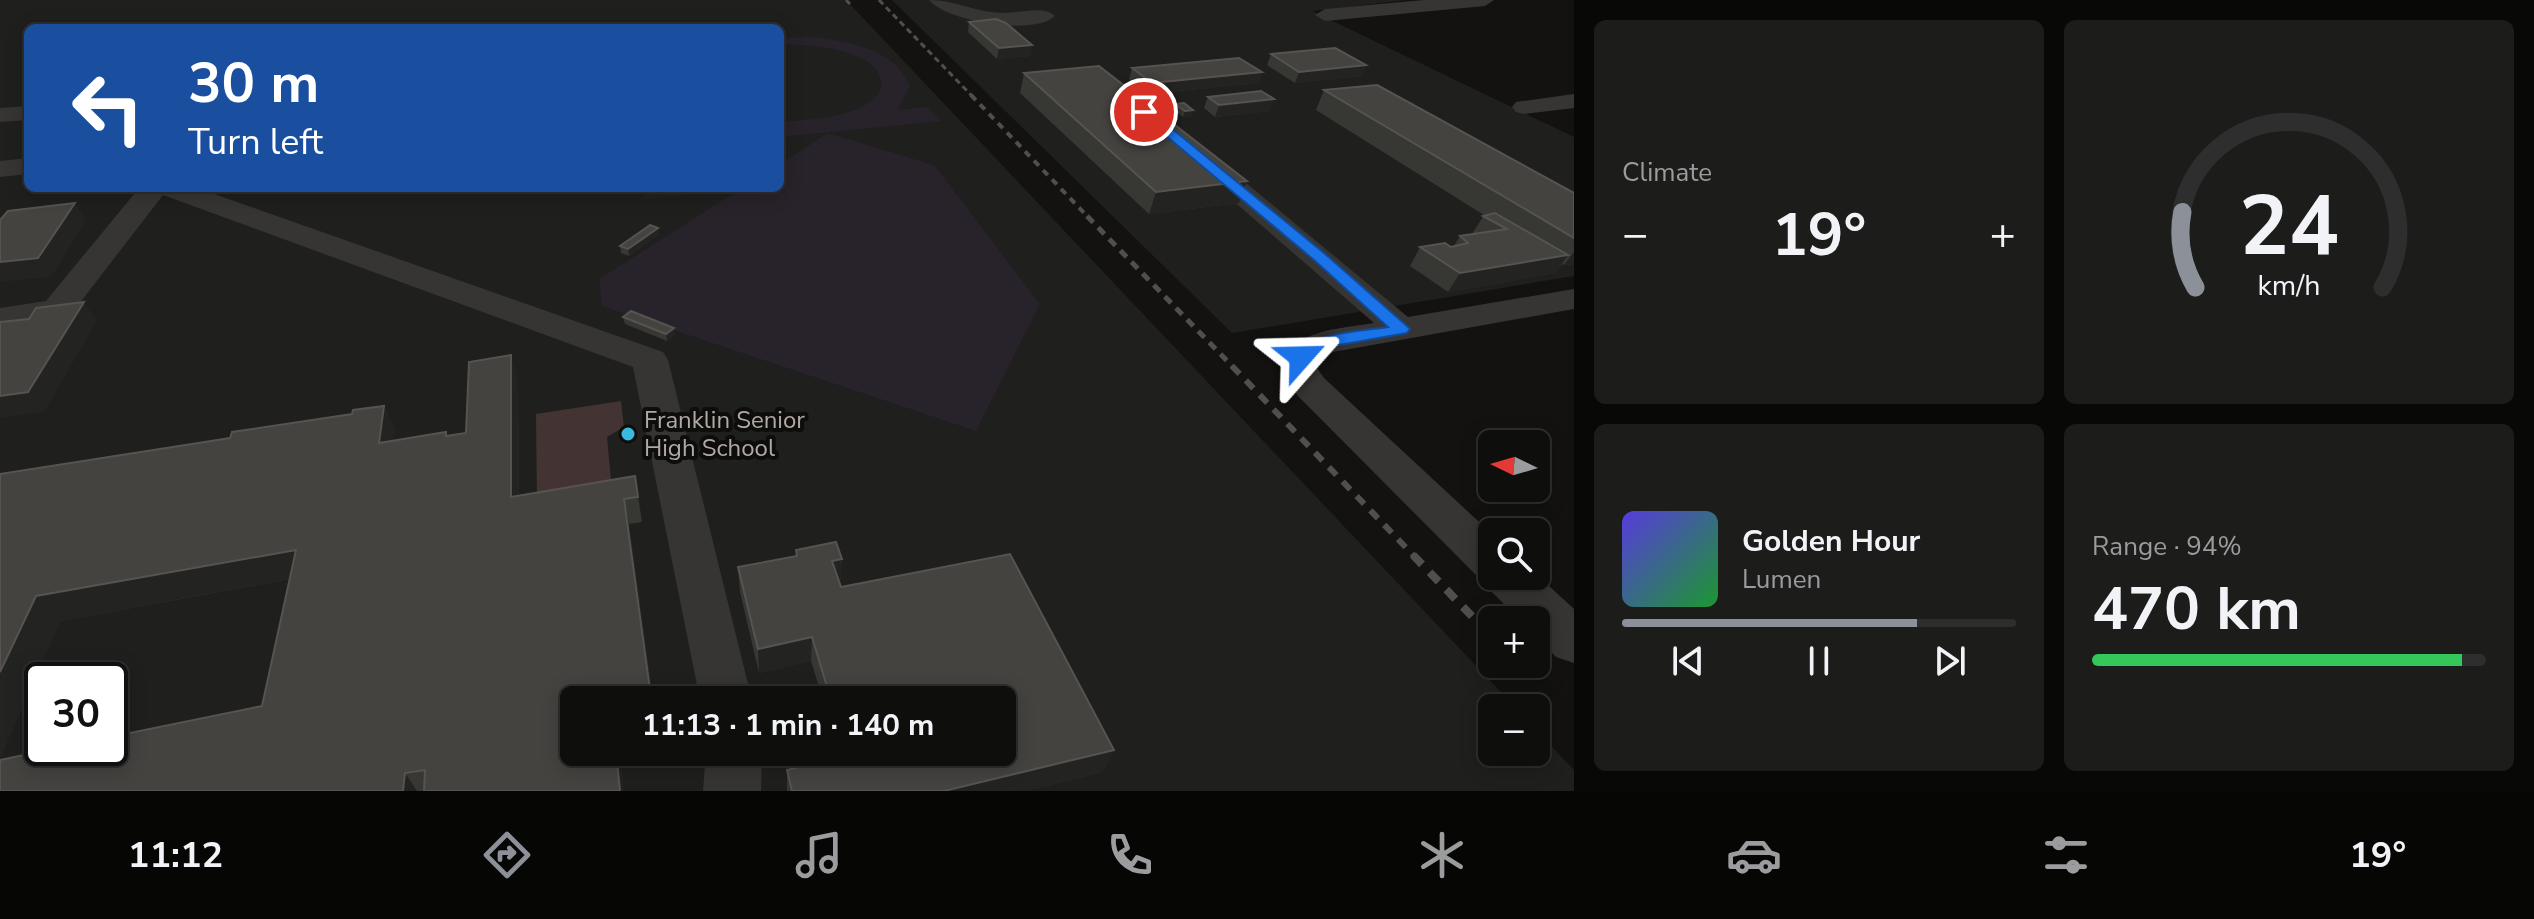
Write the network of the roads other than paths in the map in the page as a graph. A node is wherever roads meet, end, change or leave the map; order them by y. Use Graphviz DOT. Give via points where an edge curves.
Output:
graph roads {
  1 [pos="938,0"];
  2 [pos="1485,0"];
  3 [pos="1325,15"];
  4 [pos="1045,16"];
  5 [pos="1574,101"];
  6 [pos="1524,107"];
  7 [pos="24,113"];
  8 [pos="0,115"];
  9 [pos="1179,141"];
  10 [pos="24,166"];
  11 [pos="0,169"];
  12 [pos="151,192"];
  13 [pos="181,192"];
  14 [pos="1574,299"];
  15 [pos="0,318"];
  16 [pos="1401,329"];
  17 [pos="1478,548"];
  18 [pos="1521,590"];
  19 [pos="1574,641"];
  20 [pos="722,686"];
  21 [pos="733,766"];
  22 [pos="732,791"];
  1 -- 4 [label="street" via="960,13 984,18"];
  2 -- 3 [label="street"];
  5 -- 6 [label="street"];
  7 -- 8 [label="street"];
  9 -- 16 [label="street"];
  10 -- 11 [label="street"];
  12 -- 15 [label="street" via="57,310"];
  13 -- 20 [label="street" via="650,360"];
  14 -- 16 [label="street"];
  16 -- 17 [label="street" via="1323,343 1301,357 1299,368 1311,387"];
  18 -- 19 [label="street"];
  21 -- 22 [label="street"];
}
